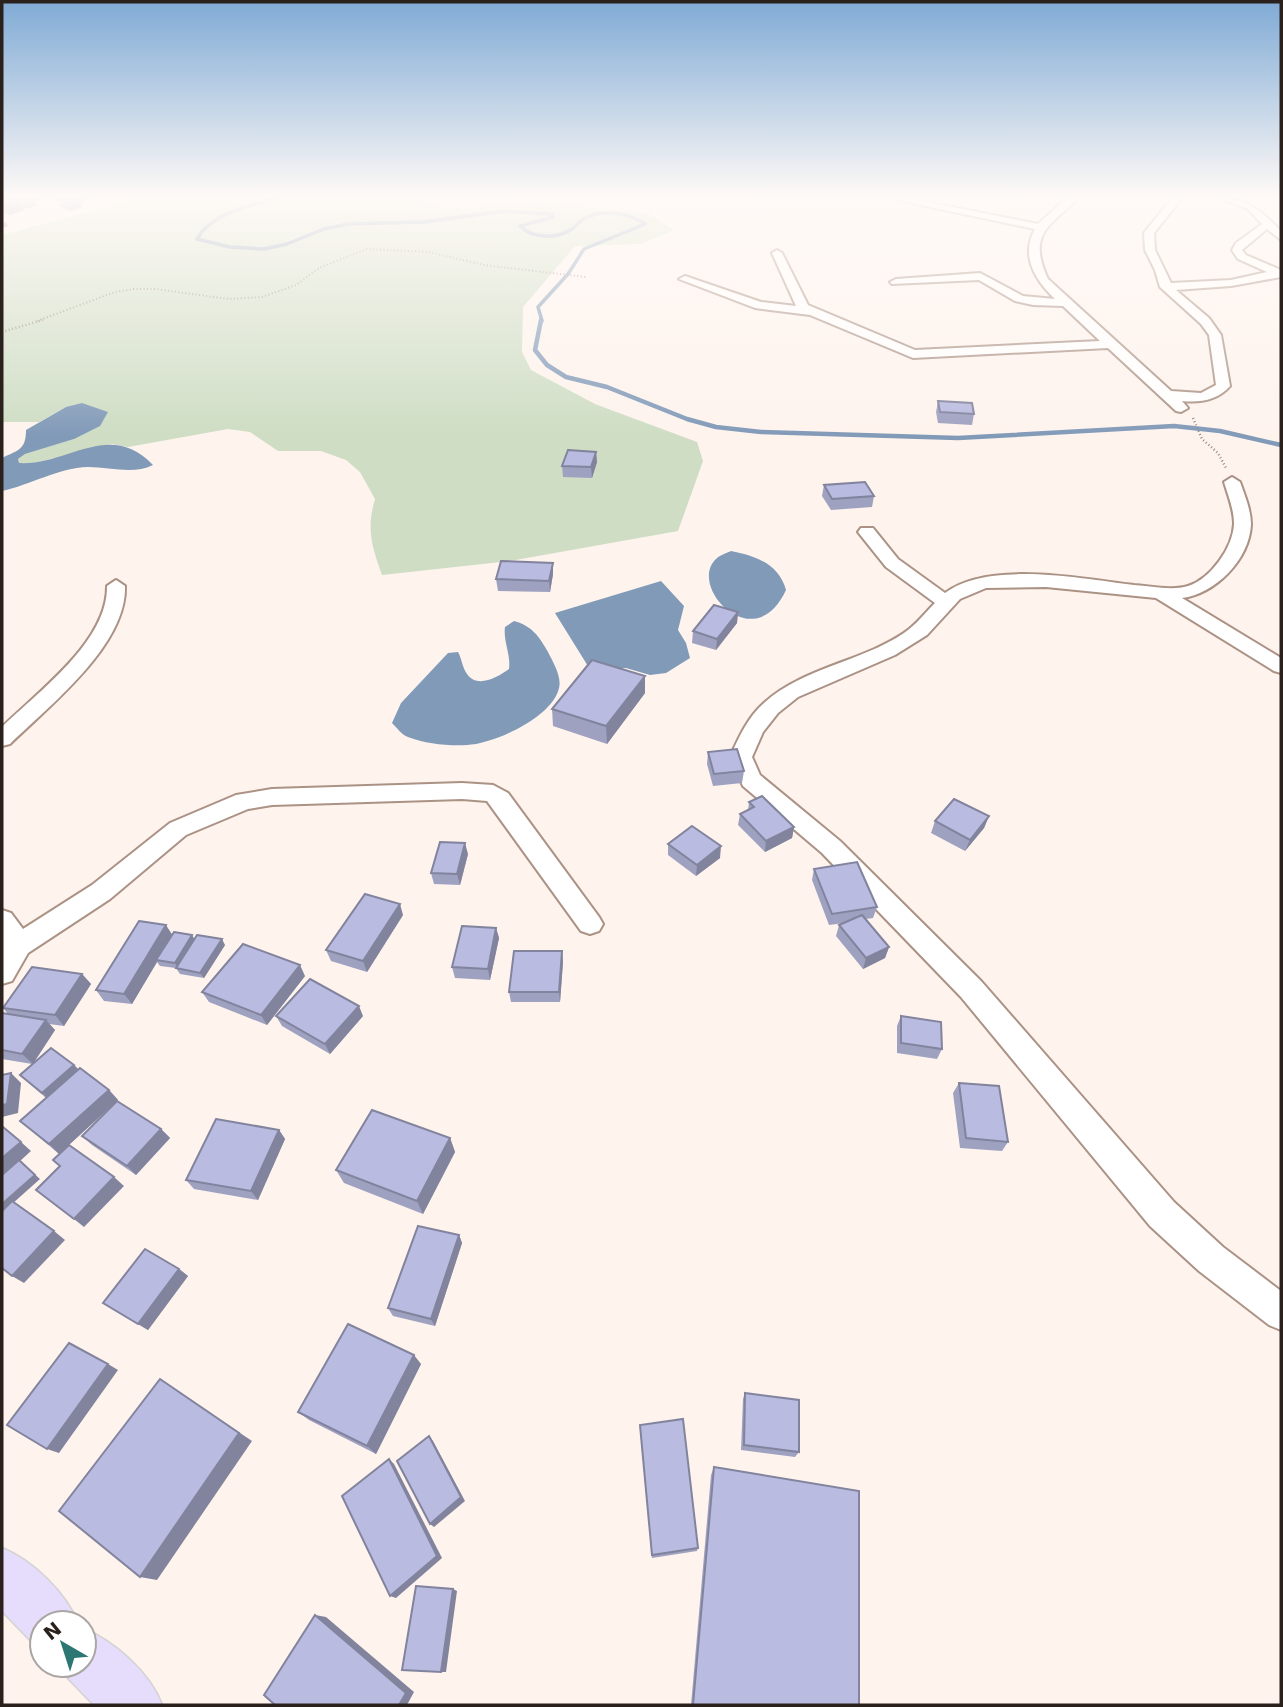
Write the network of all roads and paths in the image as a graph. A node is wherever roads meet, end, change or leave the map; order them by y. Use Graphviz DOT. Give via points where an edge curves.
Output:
graph roads {
  1 [pos="305,278"];
  2 [pos="788,278"];
  3 [pos="957,278"];
  4 [pos="987,278"];
  5 [pos="1042,278"];
  6 [pos="1163,278"];
  7 [pos="1260,278"];
  8 [pos="685,279"];
  9 [pos="896,282"];
  10 [pos="1166,286"];
  11 [pos="1068,302"];
  12 [pos="810,311"];
  13 [pos="2,332"];
  14 [pos="1113,344"];
  15 [pos="1167,395"];
  16 [pos="1181,408"];
  17 [pos="1195,420"];
  18 [pos="1232,482"];
  19 [pos="867,532"];
  20 [pos="117,586"];
  21 [pos="1161,593"];
  22 [pos="945,601"];
  23 [pos="1281,667"];
  24 [pos="2,739"];
  25 [pos="2,920"];
  26 [pos="590,924"];
  27 [pos="14,948"];
  28 [pos="2,973"];
  29 [pos="1281,1314"];
  30 [pos="2,1574"];
  31 [pos="37,1609"];
  32 [pos="98,1670"];
  33 [pos="134,1705"];
  1 -- 13 [label="path" via="262,297 229,299 155,289 115,292"];
  2 -- 12 [label="street" via="797,298"];
  3 -- 9 [label="street"];
  4 -- 11 [label="street" via="1025,301"];
  5 -- 11 [label="street"];
  6 -- 10 [label="street"];
  7 -- 10 [label="street"];
  8 -- 12 [label="street" via="759,305"];
  10 -- 15 [label="street" via="1215,335 1223,386 1203,398"];
  11 -- 14 [label="street"];
  12 -- 14 [label="street" via="913,354"];
  14 -- 15 [label="street"];
  15 -- 16 [label="street"];
  17 -- 18 [label="path" via="1202,439 1218,453"];
  18 -- 21 [label="street" via="1243,512 1241,541 1216,577 1190,592"];
  19 -- 22 [label="street" via="882,556 908,579"];
  20 -- 24 [label="street" via="115,606 99,638"];
  21 -- 22 [label="street" via="998,581 969,586"];
  21 -- 23 [label="street"];
  22 -- 29 [label="street" via="914,636 865,662 805,683 776,704 748,736 741,757 751,780 831,847 971,989 1162,1214"];
  25 -- 27 [label="street" via="12,932"];
  26 -- 27 [label="street" via="493,793 272,797 244,801 178,829 102,892"];
  27 -- 28 [label="street" via="15,956"];
  30 -- 31 [label="main road"];
  32 -- 33 [label="main road"];
}
